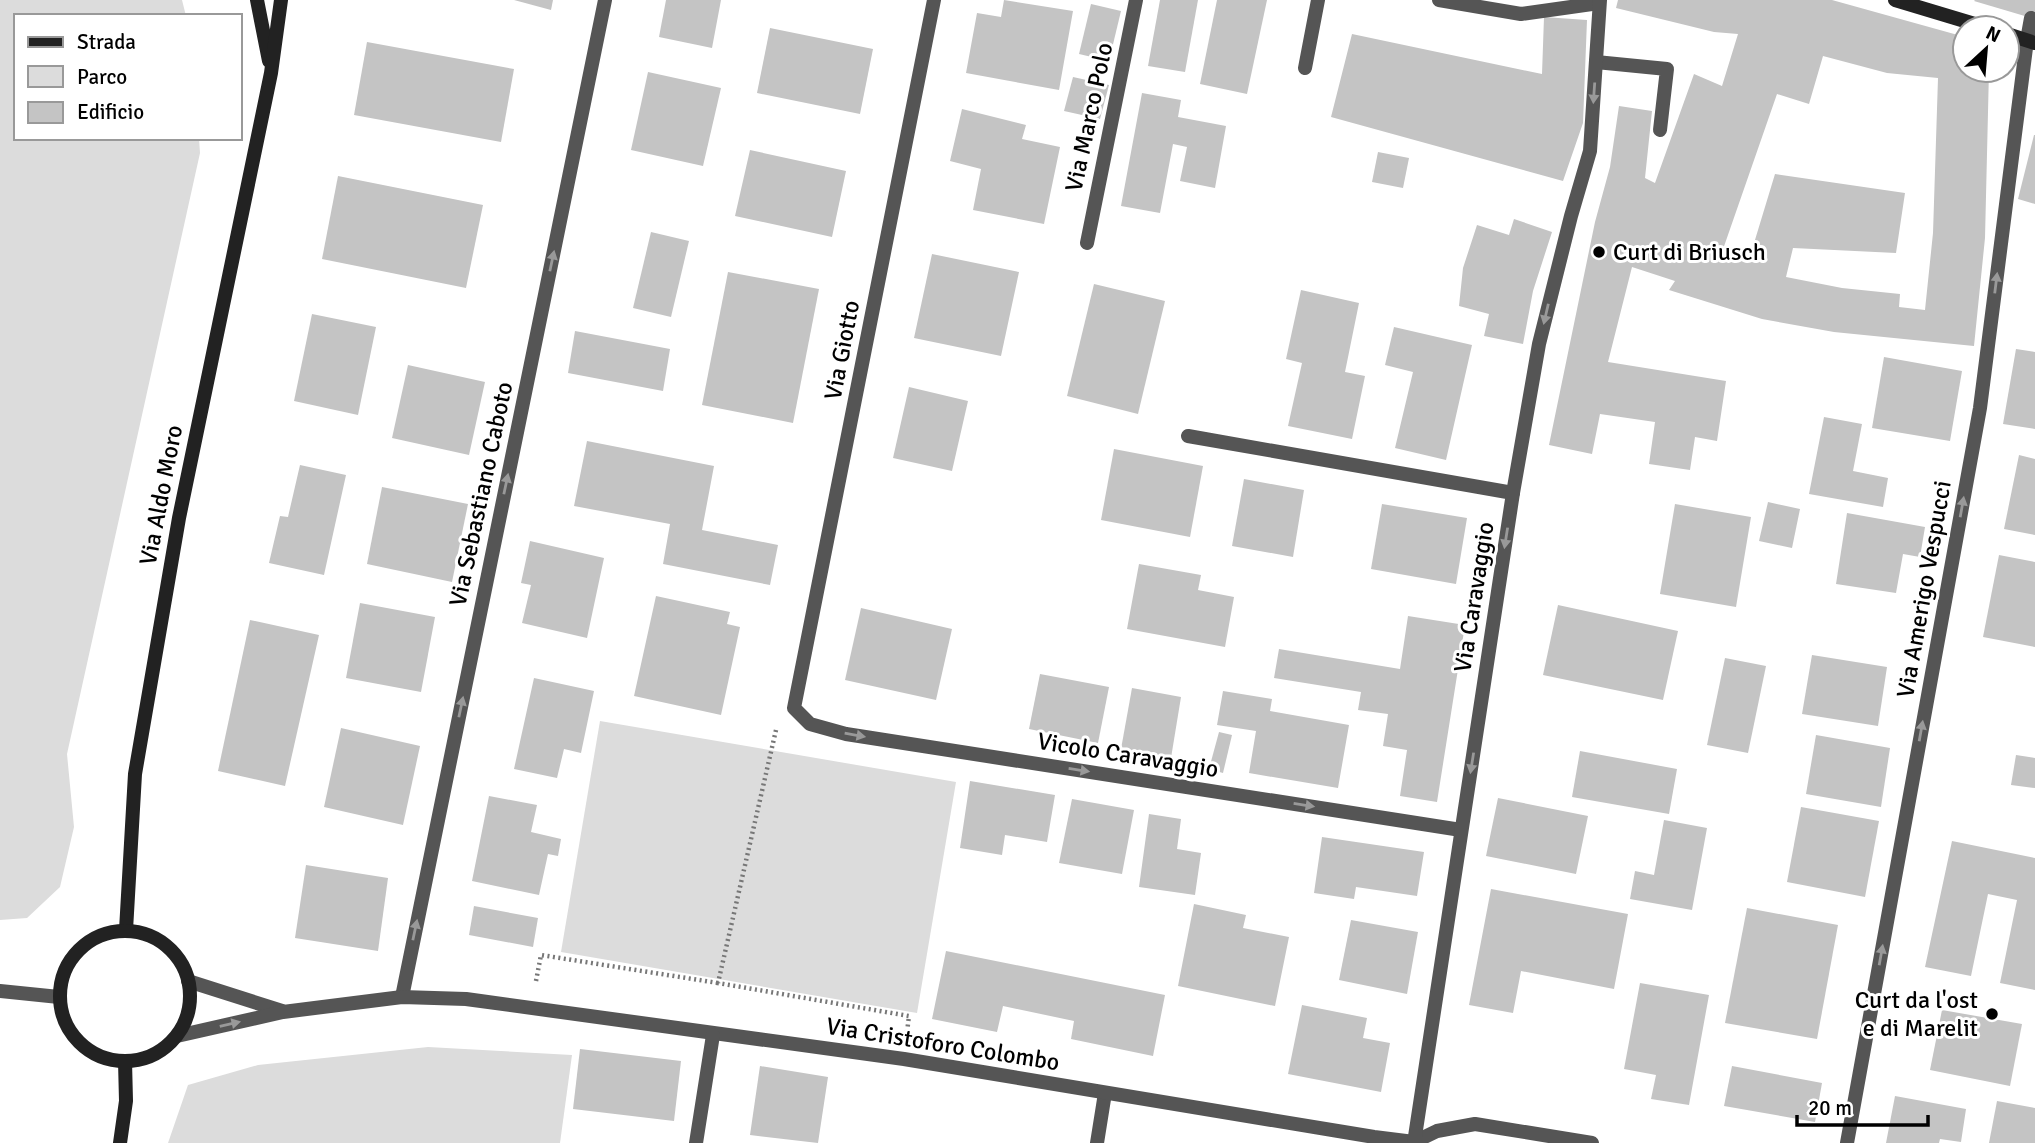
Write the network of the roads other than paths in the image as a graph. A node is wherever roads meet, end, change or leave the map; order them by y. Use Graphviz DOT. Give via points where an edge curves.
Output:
graph roads {
  1 [pos="257,0"];
  2 [pos="281,0"];
  3 [pos="605,0"];
  4 [pos="934,0"];
  5 [pos="1136,0"];
  6 [pos="1318,0"];
  7 [pos="1439,0"];
  8 [pos="1895,0"];
  9 [pos="1600,2"];
  10 [pos="1951,17"];
  11 [pos="2031,18"];
  12 [pos="2031,41"];
  13 [pos="1596,62"];
  14 [pos="1306,68"];
  15 [pos="271,73"];
  16 [pos="1660,130"];
  17 [pos="1087,243"];
  18 [pos="1188,436"];
  19 [pos="1513,493"];
  20 [pos="794,708"];
  21 [pos="1461,830"];
  22 [pos="126,930"];
  23 [pos="188,981"];
  24 [pos="0,991"];
  25 [pos="59,997"];
  26 [pos="402,997"];
  27 [pos="283,1012"];
  28 [pos="713,1035"];
  29 [pos="177,1036"];
  30 [pos="125,1061"];
  31 [pos="1105,1093"];
  32 [pos="1414,1142"];
  33 [pos="120,1143"];
  34 [pos="696,1143"];
  35 [pos="1097,1143"];
  36 [pos="1592,1143"];
  37 [pos="1847,1143"];
  1 -- 15 [label="street, Via Aldo Moro"];
  2 -- 15 [label="street, Via Aldo Moro"];
  26 -- 3 [label="street, Via Sebastiano Caboto, one-way"];
  4 -- 20 [label="street, Via Giotto"];
  5 -- 17 [label="street, Via Marco Polo"];
  6 -- 14 [label="street"];
  7 -- 9 [label="street" via="1521,14"];
  8 -- 10 [label="street"];
  9 -- 13 [label="street, Via Caravaggio"];
  11 -- 12 [label="street, Via Amerigo Vespucci"];
  37 -- 12 [label="street, Via Amerigo Vespucci, one-way" via="1980,408"];
  13 -- 16 [label="street" via="1667,68"];
  13 -- 19 [label="street, Via Caravaggio, one-way" via="1590,151 1539,344"];
  15 -- 22 [label="street, Via Aldo Moro" via="181,504 142,734 132,808"];
  18 -- 19 [label="street"];
  19 -- 21 [label="street, Via Caravaggio, one-way"];
  20 -- 21 [label="street, Vicolo Caravaggio, one-way" via="810,724 846,734"];
  21 -- 32 [label="street, Via Caravaggio"];
  22 -- 23 [label="street" via="147,934 166,945 180,961"];
  22 -- 25 [label="street" via="86,943 62,976"];
  23 -- 27 [label="street, Via Cristoforo Colombo"];
  23 -- 29 [label="street" via="190,1000"];
  24 -- 25 [label="street"];
  25 -- 30 [label="street" via="62,1017 72,1035 105,1058"];
  26 -- 27 [label="street, Via Cristoforo Colombo"];
  26 -- 28 [label="street, Via Cristoforo Colombo" via="532,1006"];
  29 -- 27 [label="street, Via Cristoforo Colombo, one-way"];
  28 -- 31 [label="street, Via Cristoforo Colombo" via="904,1059"];
  28 -- 34 [label="street"];
  29 -- 30 [label="street" via="144,1058"];
  30 -- 33 [label="street"];
  31 -- 32 [label="street, Via Cristoforo Colombo"];
  31 -- 35 [label="street"];
  32 -- 36 [label="street" via="1437,1131 1475,1124"];
}
